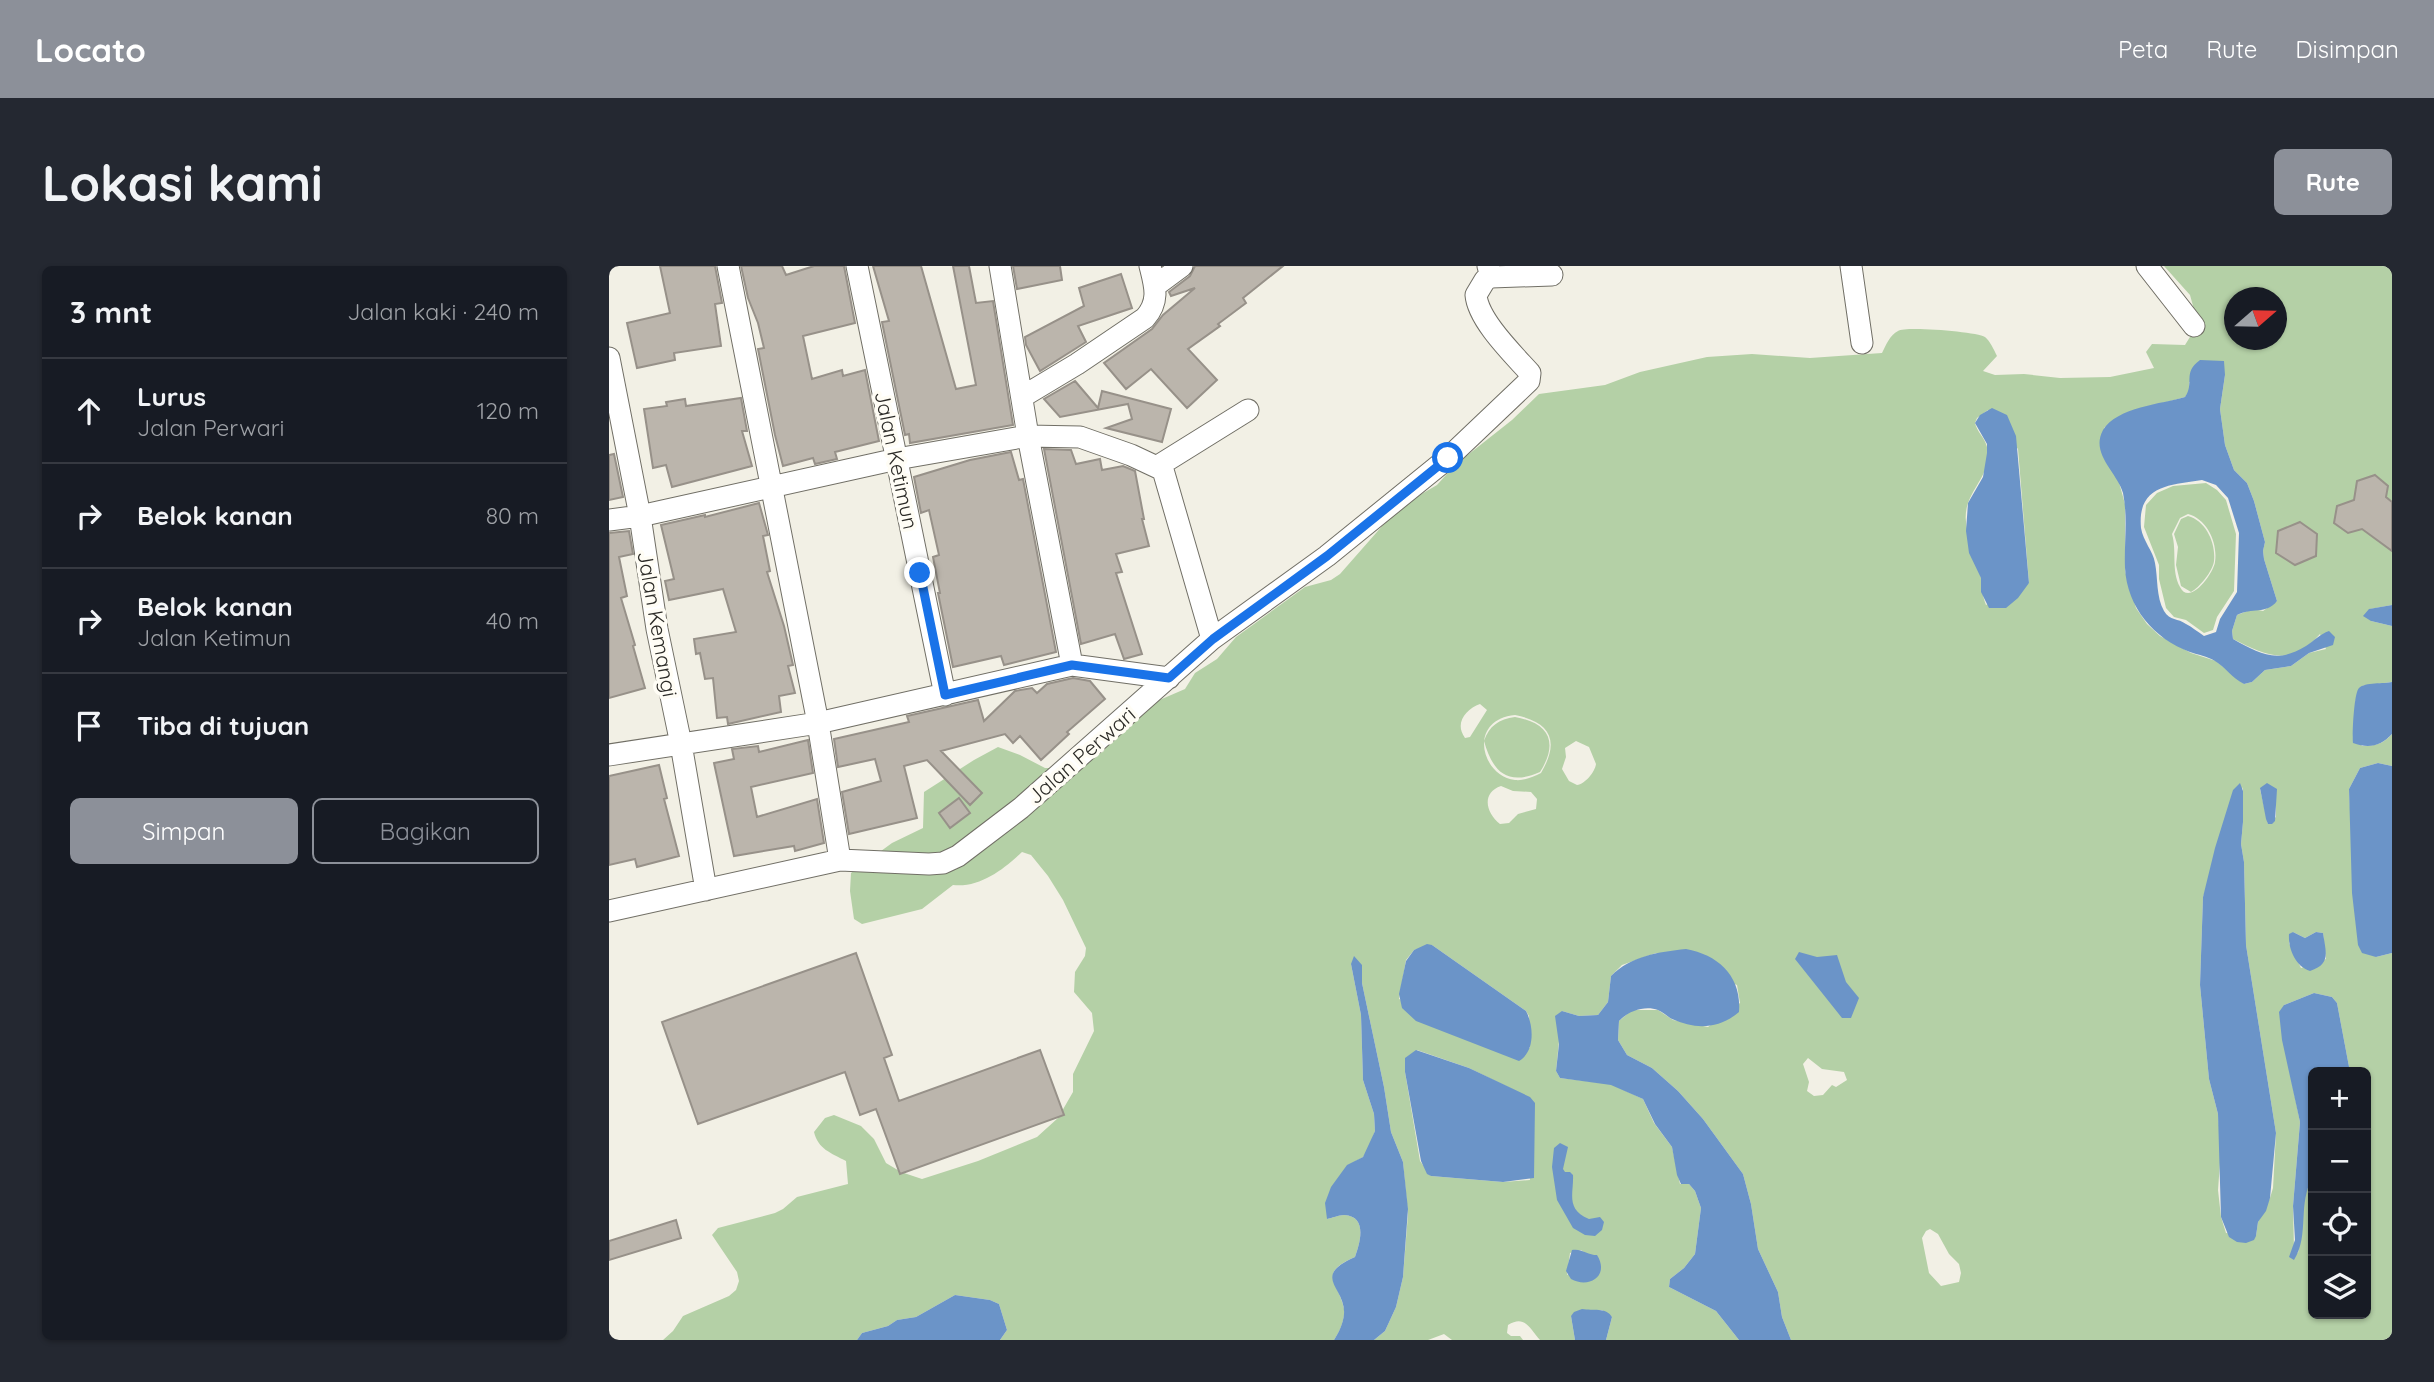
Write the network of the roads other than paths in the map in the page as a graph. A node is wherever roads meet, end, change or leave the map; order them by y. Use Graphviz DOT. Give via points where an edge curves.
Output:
graph roads {
  1 [pos="727,266"];
  2 [pos="857,266"];
  3 [pos="1000,266"];
  4 [pos="1182,266"];
  5 [pos="1851,266"];
  6 [pos="2147,266"];
  7 [pos="1490,271"];
  8 [pos="1552,275"];
  9 [pos="1153,276"];
  10 [pos="2194,326"];
  11 [pos="1862,343"];
  12 [pos="609,358"];
  13 [pos="1022,397"];
  14 [pos="1248,410"];
  15 [pos="1028,436"];
  16 [pos="897,459"];
  17 [pos="1158,466"];
  18 [pos="770,487"];
  19 [pos="641,516"];
  20 [pos="609,520"];
  21 [pos="1213,639"];
  22 [pos="1072,665"];
  23 [pos="1169,678"];
  24 [pos="945,695"];
  25 [pos="818,723"];
  26 [pos="681,744"];
  27 [pos="609,755"];
  28 [pos="840,860"];
  29 [pos="706,890"];
  30 [pos="609,911"];
  1 -- 18 [label="street"];
  2 -- 16 [label="street, Jalan Ketimun"];
  3 -- 13 [label="street"];
  4 -- 9 [label="street"];
  5 -- 11 [label="street"];
  6 -- 10 [label="street"];
  7 -- 8 [label="street"];
  7 -- 21 [label="street, Jalan Perwari" via="1476,295 1477,303 1530,373 1529,382 1448,458 1327,556"];
  9 -- 13 [label="street" via="1156,299 1145,318"];
  12 -- 19 [label="street, Jalan Kemangi"];
  13 -- 15 [label="street"];
  14 -- 17 [label="street"];
  15 -- 16 [label="street"];
  15 -- 17 [label="street" via="1080,437"];
  15 -- 22 [label="street"];
  16 -- 18 [label="street"];
  16 -- 24 [label="street, Jalan Ketimun"];
  17 -- 21 [label="street" via="1165,475"];
  18 -- 19 [label="street"];
  18 -- 25 [label="street"];
  19 -- 20 [label="street"];
  19 -- 26 [label="street, Jalan Kemangi" via="657,629"];
  21 -- 23 [label="street, Jalan Perwari"];
  22 -- 23 [label="street"];
  22 -- 24 [label="street"];
  23 -- 28 [label="street, Jalan Perwari" via="1021,808 951,861"];
  24 -- 25 [label="street"];
  25 -- 26 [label="street"];
  25 -- 28 [label="street"];
  26 -- 27 [label="street"];
  26 -- 29 [label="street, Jalan Kemangi"];
  28 -- 29 [label="street, Jalan Perwari"];
  29 -- 30 [label="street, Jalan Perwari"];
}
